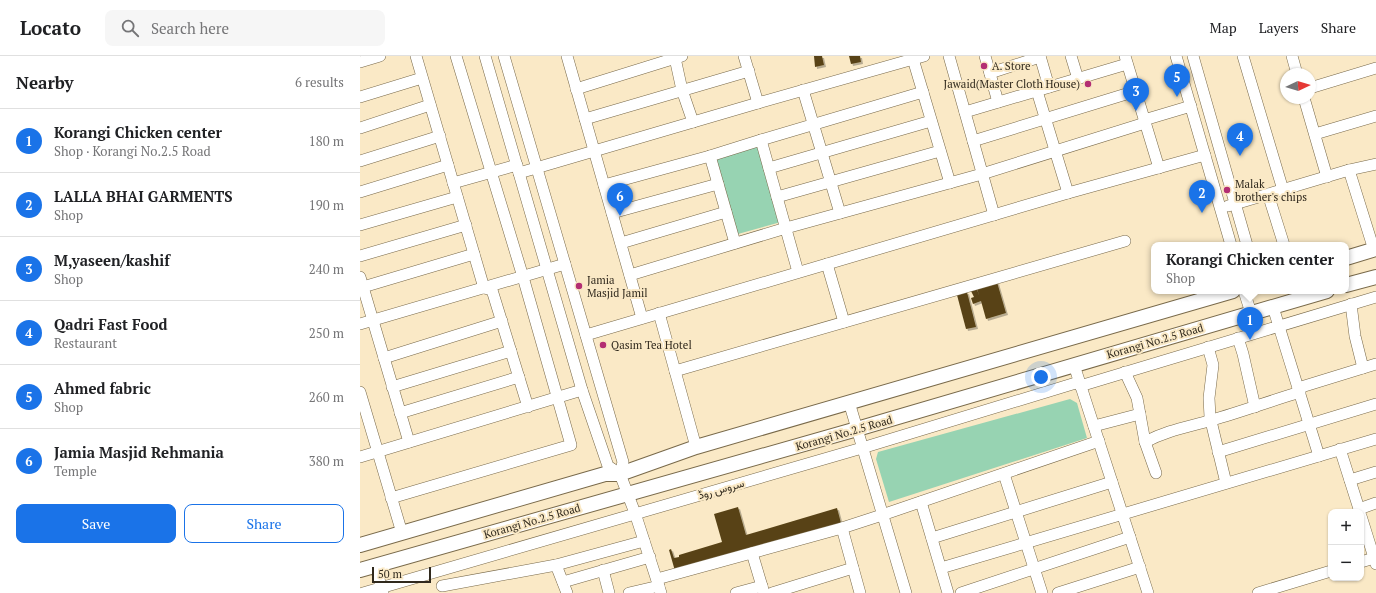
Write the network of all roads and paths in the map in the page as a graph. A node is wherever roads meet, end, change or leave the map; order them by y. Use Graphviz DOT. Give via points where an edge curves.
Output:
graph roads {
  1 [pos="380,56"];
  2 [pos="416,56"];
  3 [pos="456,56"];
  4 [pos="485,56"];
  5 [pos="504,56"];
  6 [pos="744,56"];
  7 [pos="949,56"];
  8 [pos="985,56"];
  9 [pos="1071,56"];
  10 [pos="1243,56"];
  11 [pos="1292,56"];
  12 [pos="570,57"];
  13 [pos="678,57"];
  14 [pos="1040,57"];
  15 [pos="1196,57"];
  16 [pos="918,58"];
  17 [pos="1177,59"];
  18 [pos="1126,60"];
  19 [pos="650,61"];
  20 [pos="360,62"];
  21 [pos="1295,68"];
  22 [pos="1376,68"];
  23 [pos="749,71"];
  24 [pos="990,73"];
  25 [pos="422,78"];
  26 [pos="1078,79"];
  27 [pos="1316,86"];
  28 [pos="1049,87"];
  29 [pos="576,88"];
  30 [pos="682,90"];
  31 [pos="803,90"];
  32 [pos="1037,90"];
  33 [pos="1136,91"];
  34 [pos="923,92"];
  35 [pos="360,97"];
  36 [pos="998,102"];
  37 [pos="758,103"];
  38 [pos="1306,104"];
  39 [pos="430,105"];
  40 [pos="1191,106"];
  41 [pos="965,112"];
  42 [pos="1376,116"];
  43 [pos="585,119"];
  44 [pos="1045,119"];
  45 [pos="932,121"];
  46 [pos="693,122"];
  47 [pos="1145,122"];
  48 [pos="813,124"];
  49 [pos="360,128"];
  50 [pos="1314,134"];
  51 [pos="440,136"];
  52 [pos="761,140"];
  53 [pos="973,141"];
  54 [pos="594,151"];
  55 [pos="940,151"];
  56 [pos="1055,151"];
  57 [pos="822,153"];
  58 [pos="1205,155"];
  59 [pos="710,156"];
  60 [pos="360,161"];
  61 [pos="1376,164"];
  62 [pos="448,165"];
  63 [pos="537,168"];
  64 [pos="769,168"];
  65 [pos="1159,168"];
  66 [pos="518,169"];
  67 [pos="1349,170"];
  68 [pos="491,172"];
  69 [pos="982,174"];
  70 [pos="1328,178"];
  71 [pos="831,182"];
  72 [pos="453,183"];
  73 [pos="950,183"];
  74 [pos="718,184"];
  75 [pos="604,185"];
  76 [pos="1283,190"];
  77 [pos="360,192"];
  78 [pos="1068,193"];
  79 [pos="1268,194"];
  80 [pos="457,196"];
  81 [pos="777,197"];
  82 [pos="1235,204"];
  83 [pos="1220,208"];
  84 [pos="726,212"];
  85 [pos="612,213"];
  86 [pos="840,213"];
  87 [pos="994,215"];
  88 [pos="360,225"];
  89 [pos="466,225"];
  90 [pos="786,228"];
  91 [pos="1125,241"];
  92 [pos="1230,242"];
  93 [pos="1246,242"];
  94 [pos="1283,242"];
  95 [pos="620,243"];
  96 [pos="735,243"];
  97 [pos="1375,250"];
  98 [pos="474,254"];
  99 [pos="360,256"];
  100 [pos="1349,257"];
  101 [pos="565,264"];
  102 [pos="828,264"];
  103 [pos="547,270"];
  104 [pos="798,272"];
  105 [pos="630,275"];
  106 [pos="523,277"];
  107 [pos="1376,277"];
  108 [pos="362,282"];
  109 [pos="1349,284"];
  110 [pos="484,288"];
  111 [pos="1223,294"];
  112 [pos="1245,294"];
  113 [pos="1317,294"];
  114 [pos="1376,297"];
  115 [pos="1352,304"];
  116 [pos="1273,307"];
  117 [pos="659,313"];
  118 [pos="1250,313"];
  119 [pos="642,318"];
  120 [pos="373,320"];
  121 [pos="502,321"];
  122 [pos="844,322"];
  123 [pos="360,324"];
  124 [pos="1279,326"];
  125 [pos="586,335"];
  126 [pos="1238,338"];
  127 [pos="1208,347"];
  128 [pos="511,351"];
  129 [pos="384,358"];
  130 [pos="1376,364"];
  131 [pos="1074,365"];
  132 [pos="1363,368"];
  133 [pos="675,371"];
  134 [pos="1125,372"];
  135 [pos="519,377"];
  136 [pos="1080,384"];
  137 [pos="392,386"];
  138 [pos="582,390"];
  139 [pos="1299,390"];
  140 [pos="360,392"];
  141 [pos="558,398"];
  142 [pos="849,402"];
  143 [pos="1376,404"];
  144 [pos="528,407"];
  145 [pos="1255,407"];
  146 [pos="400,413"];
  147 [pos="1140,414"];
  148 [pos="1210,421"];
  149 [pos="1309,424"];
  150 [pos="1094,426"];
  151 [pos="857,429"];
  152 [pos="1376,439"];
  153 [pos="1098,441"];
  154 [pos="409,442"];
  155 [pos="1145,442"];
  156 [pos="696,447"];
  157 [pos="862,448"];
  158 [pos="1340,449"];
  159 [pos="378,452"];
  160 [pos="1218,452"];
  161 [pos="1319,456"];
  162 [pos="360,457"];
  163 [pos="1376,472"];
  164 [pos="1156,473"];
  165 [pos="620,474"];
  166 [pos="1004,474"];
  167 [pos="1350,480"];
  168 [pos="1112,482"];
  169 [pos="1226,483"];
  170 [pos="627,495"];
  171 [pos="391,498"];
  172 [pos="921,502"];
  173 [pos="1376,504"];
  174 [pos="1359,509"];
  175 [pos="1364,510"];
  176 [pos="1016,512"];
  177 [pos="635,514"];
  178 [pos="1122,514"];
  179 [pos="882,515"];
  180 [pos="1364,520"];
  181 [pos="842,528"];
  182 [pos="402,533"];
  183 [pos="1130,537"];
  184 [pos="1372,537"];
  185 [pos="932,538"];
  186 [pos="644,541"];
  187 [pos="1026,543"];
  188 [pos="360,545"];
  189 [pos="752,553"];
  190 [pos="650,557"];
  191 [pos="1375,561"];
  192 [pos="1364,562"];
  193 [pos="375,565"];
  194 [pos="556,565"];
  195 [pos="1140,566"];
  196 [pos="853,568"];
  197 [pos="941,568"];
  198 [pos="1034,568"];
  199 [pos="360,570"];
  200 [pos="440,570"];
  201 [pos="603,570"];
  202 [pos="1328,572"];
  203 [pos="563,582"];
  204 [pos="659,586"];
  205 [pos="763,589"];
  206 [pos="382,590"];
  207 [pos="443,590"];
  208 [pos="363,593"];
  209 [pos="567,593"];
  210 [pos="609,593"];
  211 [pos="630,593"];
  212 [pos="736,593"];
  213 [pos="772,593"];
  214 [pos="860,593"];
  215 [pos="906,593"];
  216 [pos="948,593"];
  217 [pos="961,593"];
  218 [pos="1042,593"];
  219 [pos="1058,593"];
  220 [pos="1148,593"];
  221 [pos="1258,593"];
  1 -- 20 [label="street"];
  2 -- 25 [label="street"];
  3 -- 68 [label="street"];
  4 -- 66 [label="street"];
  5 -- 63 [label="street"];
  6 -- 23 [label="street"];
  7 -- 41 [label="street"];
  8 -- 24 [label="street"];
  9 -- 26 [label="street"];
  10 -- 76 [label="street"];
  11 -- 21 [label="street"];
  12 -- 29 [label="street"];
  13 -- 19 [label="street"];
  13 -- 30 [label="street"];
  14 -- 24 [label="street"];
  14 -- 28 [label="street"];
  15 -- 17 [label="street"];
  15 -- 82 [label="street"];
  16 -- 31 [label="street"];
  16 -- 34 [label="street"];
  17 -- 40 [label="street"];
  18 -- 26 [label="street"];
  18 -- 33 [label="street"];
  19 -- 29 [label="street"];
  22 -- 27 [label="street"];
  23 -- 30 [label="street"];
  23 -- 37 [label="street"];
  24 -- 36 [label="street"];
  25 -- 35 [label="street"];
  25 -- 39 [label="street"];
  26 -- 28 [label="street"];
  28 -- 32 [label="street"];
  29 -- 43 [label="street"];
  30 -- 43 [label="street"];
  30 -- 46 [label="street"];
  31 -- 37 [label="street"];
  31 -- 48 [label="street"];
  32 -- 36 [label="street"];
  32 -- 44 [label="street"];
  33 -- 44 [label="street"];
  33 -- 47 [label="street"];
  34 -- 45 [label="street"];
  34 -- 48 [label="street"];
  36 -- 41 [label="street"];
  37 -- 46 [label="street"];
  38 -- 50 [label="street"];
  39 -- 49 [label="street"];
  39 -- 51 [label="street"];
  40 -- 47 [label="street"];
  40 -- 58 [label="street"];
  41 -- 53 [label="street"];
  42 -- 50 [label="street"];
  43 -- 54 [label="street"];
  44 -- 53 [label="street"];
  44 -- 56 [label="street"];
  45 -- 55 [label="street"];
  45 -- 57 [label="street"];
  46 -- 54 [label="street"];
  47 -- 56 [label="street"];
  47 -- 65 [label="street"];
  48 -- 52 [label="street"];
  48 -- 57 [label="street"];
  50 -- 70 [label="street"];
  51 -- 60 [label="street"];
  51 -- 62 [label="street"];
  52 -- 59 [label="street"];
  52 -- 64 [label="street"];
  53 -- 69 [label="street"];
  54 -- 63 [label="street"];
  54 -- 75 [label="street"];
  55 -- 71 [label="street"];
  55 -- 73 [label="street"];
  56 -- 69 [label="street"];
  56 -- 78 [label="street"];
  57 -- 64 [label="street"];
  57 -- 71 [label="street"];
  58 -- 65 [label="street"];
  58 -- 83 [label="street"];
  59 -- 74 [label="street"];
  59 -- 75 [label="street"];
  61 -- 67 [label="street"];
  62 -- 72 [label="street"];
  62 -- 77 [label="street"];
  63 -- 66 [label="street"];
  63 -- 101 [label="street"];
  64 -- 81 [label="street"];
  65 -- 78 [label="street"];
  66 -- 68 [label="street"];
  66 -- 103 [label="street"];
  67 -- 70 [label="street"];
  67 -- 97 [label="street"];
  68 -- 72 [label="street"];
  68 -- 106 [label="street"];
  69 -- 73 [label="street"];
  69 -- 87 [label="street"];
  70 -- 76 [label="street"];
  71 -- 81 [label="street"];
  71 -- 86 [label="street"];
  72 -- 80 [label="street"];
  73 -- 86 [label="street"];
  74 -- 84 [label="street"];
  74 -- 85 [label="street"];
  75 -- 85 [label="street"];
  76 -- 79 [label="street"];
  78 -- 87 [label="street"];
  79 -- 82 [label="street"];
  79 -- 94 [label="street"];
  80 -- 88 [label="street"];
  80 -- 89 [label="street"];
  81 -- 90 [label="street"];
  82 -- 83 [label="street"];
  82 -- 93 [label="street"];
  83 -- 92 [label="street"];
  84 -- 95 [label="street"];
  84 -- 96 [label="street"];
  85 -- 95 [label="street"];
  86 -- 90 [label="street"];
  87 -- 102 [label="street"];
  89 -- 98 [label="street"];
  89 -- 99 [label="street"];
  90 -- 96 [label="street"];
  90 -- 104 [label="street"];
  91 -- 122 [label="street"];
  95 -- 105 [label="street"];
  96 -- 105 [label="street"];
  97 -- 100 [label="main road"];
  98 -- 108 [label="street"];
  98 -- 110 [label="street"];
  101 -- 103 [label="street"];
  101 -- 125 [label="street"];
  102 -- 104 [label="street"];
  102 -- 122 [label="street"];
  103 -- 106 [label="street"];
  103 -- 138 [label="street"];
  104 -- 117 [label="street"];
  105 -- 119 [label="street"];
  106 -- 110 [label="street"];
  106 -- 141 [label="street"];
  107 -- 109 [label="main road"];
  108 -- 120 [label="street"];
  110 -- 120 [label="street"];
  110 -- 121 [label="street" via="492,290"];
  111 -- 142 [label="main road"];
  112 -- 118 [label="street"];
  113 -- 116 [label="main road, Korangi No.2.5 Road"];
  114 -- 115 [label="street, سروس روڈ"];
  115 -- 124 [label="street, سروس روڈ"];
  115 -- 132 [label="street" via="1354,336"];
  116 -- 118 [label="main road, Korangi No.2.5 Road"];
  116 -- 124 [label="street"];
  117 -- 119 [label="street"];
  117 -- 133 [label="street"];
  118 -- 131 [label="main road, Korangi No.2.5 Road"];
  119 -- 125 [label="street"];
  120 -- 123 [label="street"];
  120 -- 129 [label="street"];
  121 -- 128 [label="street"];
  121 -- 129 [label="street"];
  122 -- 133 [label="street"];
  124 -- 126 [label="street, سروس روڈ"];
  124 -- 139 [label="street"];
  125 -- 165 [label="street" via="623,462"];
  126 -- 127 [label="street, سروس روڈ"];
  126 -- 145 [label="street"];
  127 -- 134 [label="street, سروس روڈ"];
  127 -- 148 [label="street" via="1213,365 1209,398"];
  128 -- 135 [label="street"];
  128 -- 137 [label="street"];
  129 -- 137 [label="street"];
  130 -- 132 [label="street"];
  131 -- 136 [label="street"];
  131 -- 151 [label="main road, Korangi No.2.5 Road"];
  132 -- 139 [label="street"];
  133 -- 156 [label="street"];
  134 -- 136 [label="street, سروس روڈ"];
  134 -- 147 [label="street" via="1137,398"];
  135 -- 144 [label="street"];
  135 -- 146 [label="street"];
  136 -- 150 [label="street"];
  136 -- 157 [label="street, سروس روڈ"];
  137 -- 146 [label="street"];
  138 -- 141 [label="street"];
  138 -- 165 [label="street" via="608,466"];
  139 -- 145 [label="street"];
  139 -- 149 [label="street"];
  140 -- 159 [label="street"];
  141 -- 144 [label="street"];
  141 -- 171 [label="street" via="571,445"];
  142 -- 151 [label="street"];
  142 -- 156 [label="main road"];
  143 -- 149 [label="street"];
  144 -- 154 [label="street"];
  145 -- 148 [label="street"];
  146 -- 154 [label="street"];
  147 -- 150 [label="street"];
  147 -- 155 [label="street"];
  148 -- 155 [label="street" via="1173,430"];
  148 -- 160 [label="street"];
  149 -- 160 [label="street"];
  149 -- 161 [label="street"];
  150 -- 153 [label="street"];
  151 -- 157 [label="street"];
  151 -- 170 [label="main road, Korangi No.2.5 Road"];
  152 -- 158 [label="street"];
  153 -- 166 [label="street"];
  153 -- 168 [label="street"];
  154 -- 159 [label="street"];
  155 -- 164 [label="street"];
  156 -- 165 [label="main road"];
  157 -- 177 [label="street, سروس روڈ"];
  157 -- 179 [label="street"];
  158 -- 161 [label="street"];
  158 -- 167 [label="street"];
  159 -- 162 [label="street"];
  159 -- 171 [label="street"];
  160 -- 169 [label="street"];
  161 -- 169 [label="street"];
  163 -- 167 [label="street"];
  165 -- 170 [label="street"];
  165 -- 182 [label="main road" via="605,474"];
  166 -- 172 [label="street"];
  166 -- 176 [label="street"];
  167 -- 174 [label="street"];
  168 -- 176 [label="street"];
  168 -- 178 [label="street"];
  169 -- 178 [label="street"];
  170 -- 177 [label="street"];
  170 -- 193 [label="main road, Korangi No.2.5 Road"];
  171 -- 182 [label="street"];
  172 -- 179 [label="street"];
  172 -- 185 [label="street"];
  173 -- 175 [label="street"];
  176 -- 185 [label="street"];
  176 -- 187 [label="street"];
  177 -- 186 [label="street"];
  177 -- 200 [label="street, سروس روڈ"];
  178 -- 183 [label="street"];
  178 -- 187 [label="street"];
  179 -- 181 [label="street"];
  179 -- 215 [label="street"];
  180 -- 184 [label="street"];
  181 -- 189 [label="street"];
  181 -- 196 [label="street"];
  182 -- 188 [label="main road"];
  183 -- 195 [label="street"];
  183 -- 198 [label="street"];
  184 -- 191 [label="street"];
  185 -- 197 [label="street"];
  186 -- 190 [label="street"];
  186 -- 194 [label="street"];
  187 -- 197 [label="street"];
  187 -- 198 [label="street"];
  189 -- 204 [label="street"];
  189 -- 205 [label="street"];
  190 -- 201 [label="street"];
  190 -- 204 [label="street"];
  191 -- 192 [label="street"];
  193 -- 199 [label="main road, Korangi No.2.5 Road"];
  193 -- 206 [label="street"];
  194 -- 203 [label="street"];
  194 -- 207 [label="street"];
  195 -- 219 [label="street"];
  195 -- 220 [label="street"];
  196 -- 213 [label="street"];
  196 -- 214 [label="street"];
  197 -- 216 [label="street"];
  198 -- 217 [label="street"];
  198 -- 218 [label="street"];
  200 -- 206 [label="street, سروس روڈ"];
  200 -- 207 [label="street"];
  201 -- 203 [label="street"];
  201 -- 210 [label="street"];
  202 -- 221 [label="street"];
  203 -- 209 [label="street"];
  204 -- 211 [label="street"];
  205 -- 212 [label="street"];
  206 -- 208 [label="street, سروس روڈ"];
}
